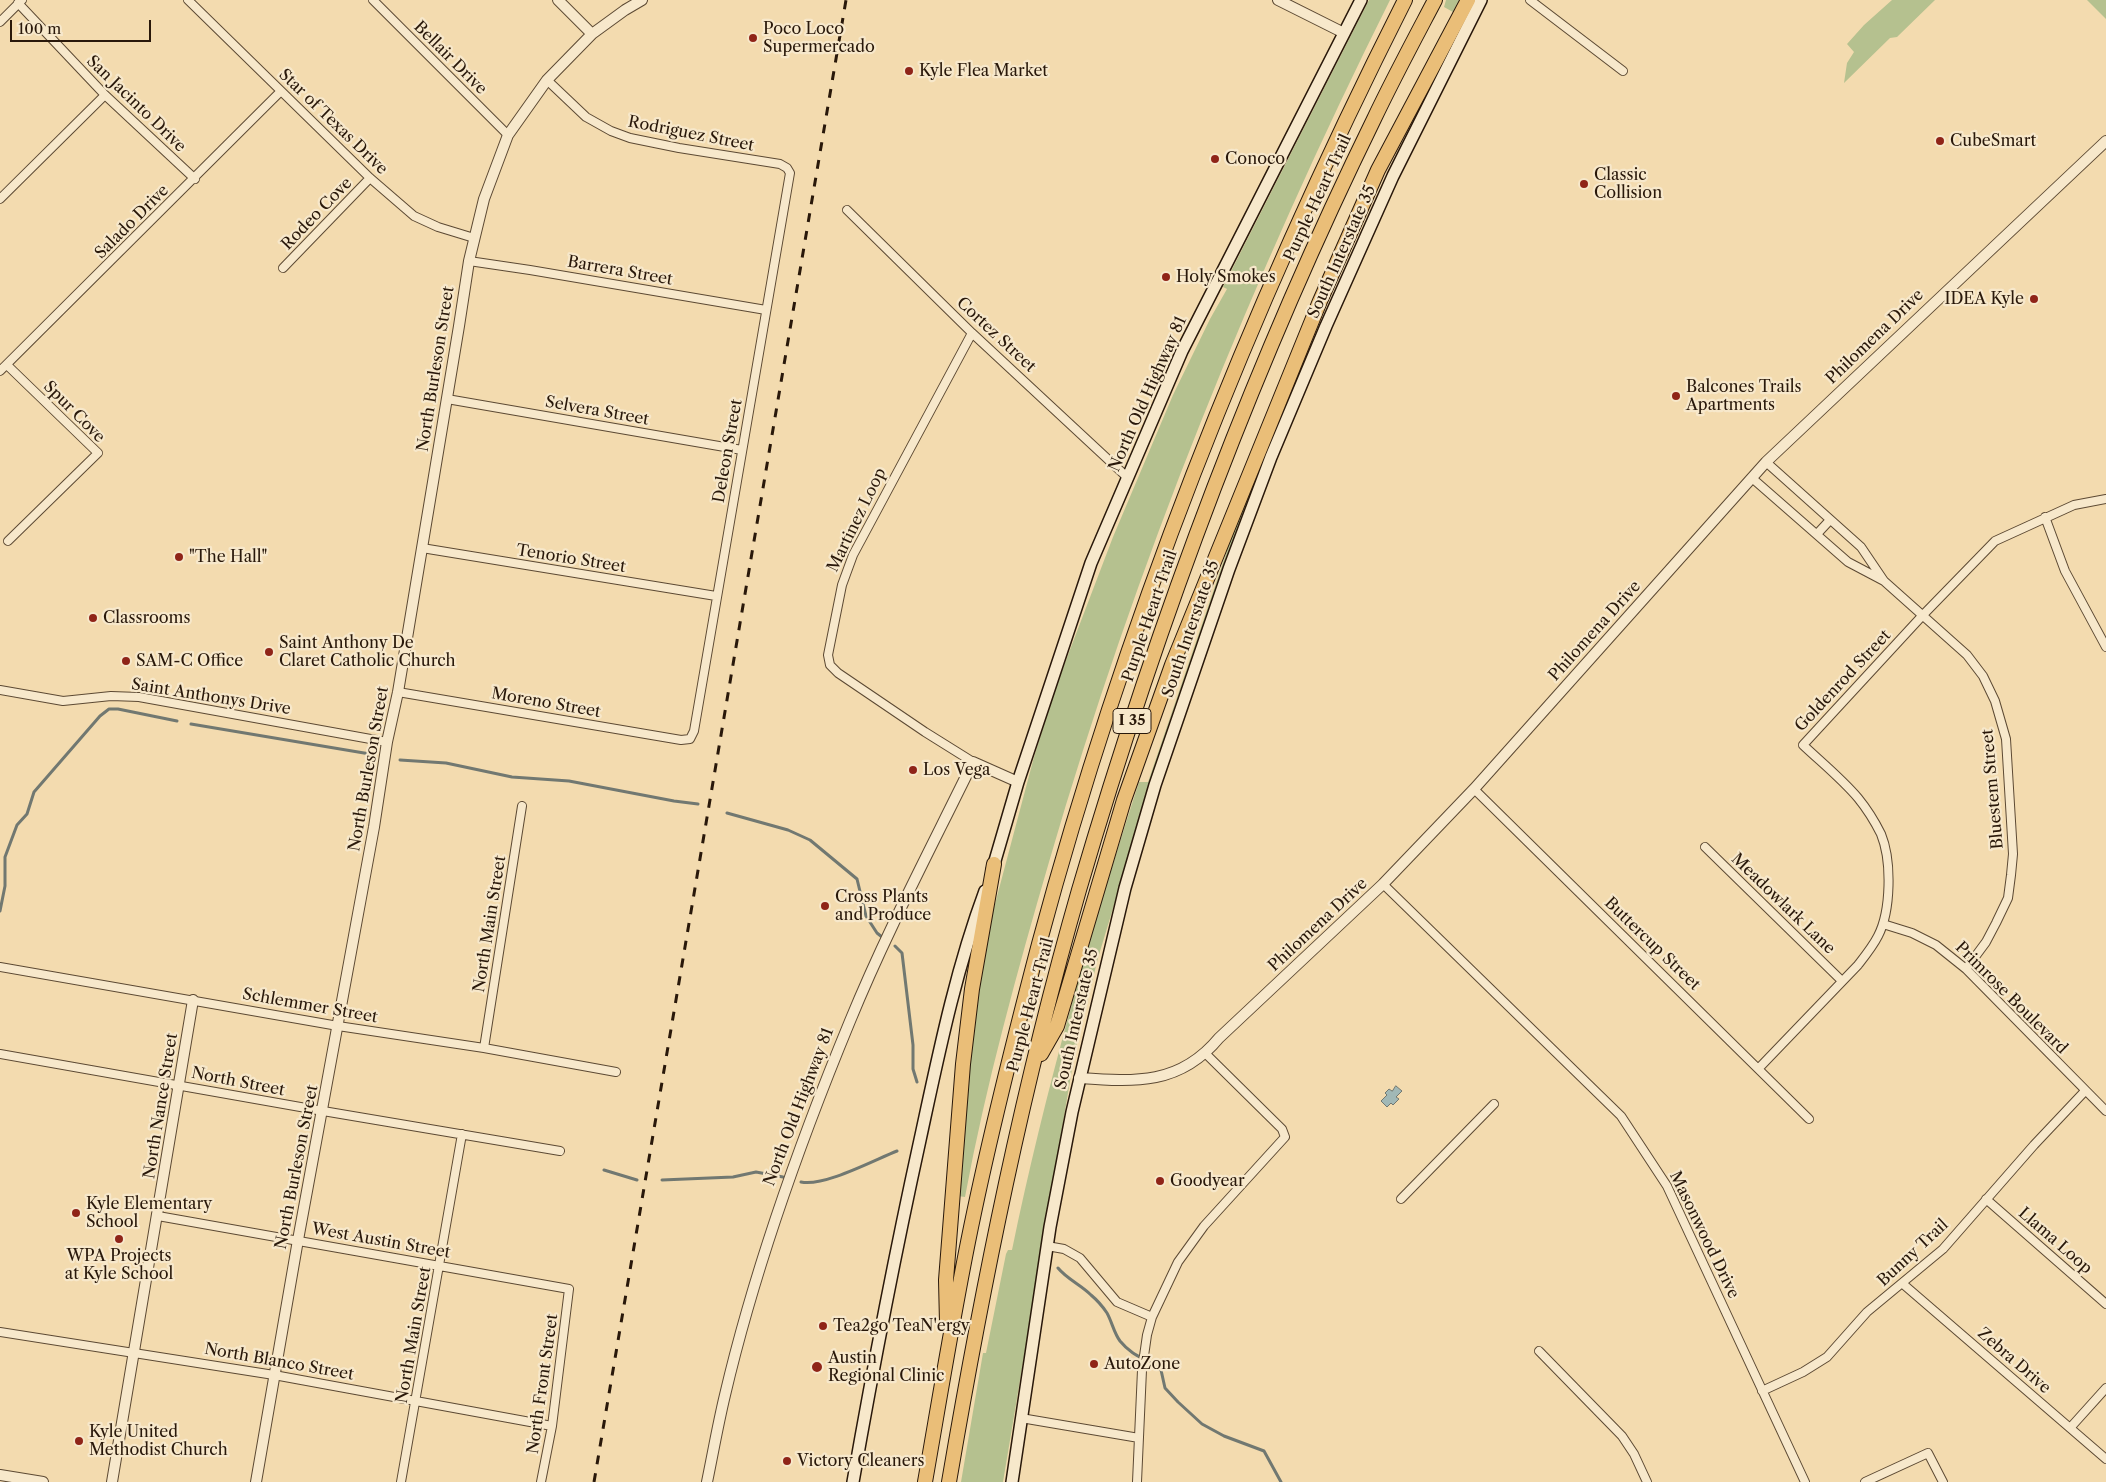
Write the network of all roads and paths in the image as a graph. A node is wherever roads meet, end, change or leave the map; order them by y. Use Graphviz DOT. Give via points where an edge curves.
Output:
graph roads {
  1 [pos="188,0"];
  2 [pos="373,0"];
  3 [pos="558,0"];
  4 [pos="642,0"];
  5 [pos="1278,0"];
  6 [pos="1361,0"];
  7 [pos="1406,0"];
  8 [pos="1434,0"];
  9 [pos="1468,0"];
  10 [pos="1481,0"];
  11 [pos="1530,0"];
  12 [pos="20,2"];
  13 [pos="0,22"];
  14 [pos="592,34"];
  15 [pos="1344,34"];
  16 [pos="1623,71"];
  17 [pos="547,80"];
  18 [pos="281,91"];
  19 [pos="105,95"];
  20 [pos="508,135"];
  21 [pos="2106,141"];
  22 [pos="787,168"];
  23 [pos="370,178"];
  24 [pos="195,179"];
  25 [pos="0,200"];
  26 [pos="846,210"];
  27 [pos="474,238"];
  28 [pos="469,261"];
  29 [pos="283,268"];
  30 [pos="766,310"];
  31 [pos="972,333"];
  32 [pos="7,365"];
  33 [pos="0,372"];
  34 [pos="447,399"];
  35 [pos="742,450"];
  36 [pos="1766,462"];
  37 [pos="1128,478"];
  38 [pos="1752,478"];
  39 [pos="2106,499"];
  40 [pos="2045,517"];
  41 [pos="1830,520"];
  42 [pos="1817,534"];
  43 [pos="8,541"];
  44 [pos="422,548"];
  45 [pos="1884,581"];
  46 [pos="716,596"];
  47 [pos="1922,616"];
  48 [pos="2106,647"];
  49 [pos="0,690"];
  50 [pos="398,692"];
  51 [pos="690,739"];
  52 [pos="387,742"];
  53 [pos="973,762"];
  54 [pos="1018,782"];
  55 [pos="1474,789"];
  56 [pos="522,806"];
  57 [pos="1704,847"];
  58 [pos="994,864"];
  59 [pos="1383,884"];
  60 [pos="1883,924"];
  61 [pos="0,967"];
  62 [pos="1966,969"];
  63 [pos="1842,981"];
  64 [pos="193,1000"];
  65 [pos="338,1026"];
  66 [pos="484,1048"];
  67 [pos="0,1054"];
  68 [pos="1206,1054"];
  69 [pos="1759,1068"];
  70 [pos="1032,1070"];
  71 [pos="616,1072"];
  72 [pos="1079,1078"];
  73 [pos="179,1085"];
  74 [pos="2085,1091"];
  75 [pos="1494,1104"];
  76 [pos="323,1111"];
  77 [pos="2106,1111"];
  78 [pos="1809,1119"];
  79 [pos="462,1134"];
  80 [pos="560,1151"];
  81 [pos="1986,1199"];
  82 [pos="1401,1200"];
  83 [pos="158,1216"];
  84 [pos="298,1240"];
  85 [pos="1047,1246"];
  86 [pos="440,1265"];
  87 [pos="1904,1284"];
  88 [pos="569,1289"];
  89 [pos="2106,1304"];
  90 [pos="1152,1317"];
  91 [pos="0,1332"];
  92 [pos="1539,1351"];
  93 [pos="134,1352"];
  94 [pos="948,1353"];
  95 [pos="274,1375"];
  96 [pos="2106,1388"];
  97 [pos="1762,1391"];
  98 [pos="417,1400"];
  99 [pos="1021,1418"];
  100 [pos="552,1426"];
  101 [pos="2070,1428"];
  102 [pos="1139,1438"];
  103 [pos="2106,1459"];
  104 [pos="0,1475"];
  105 [pos="43,1482"];
  106 [pos="112,1482"];
  107 [pos="256,1482"];
  108 [pos="402,1482"];
  109 [pos="541,1482"];
  110 [pos="707,1482"];
  111 [pos="853,1482"];
  112 [pos="925,1482"];
  113 [pos="949,1482"];
  114 [pos="1012,1482"];
  115 [pos="1137,1482"];
  116 [pos="1647,1482"];
  117 [pos="1804,1482"];
  118 [pos="1865,1482"];
  119 [pos="1942,1482"];
  1 -- 18 [label="street, Star of Texas Drive"];
  2 -- 20 [label="street, Bellair Drive"];
  3 -- 14 [label="street"];
  4 -- 14 [label="street, North Burleson Street"];
  5 -- 15 [label="street"];
  6 -- 15 [label="main road"];
  7 -- 94 [label="highway, Purple Heart Trail / I 35" via="1333,148 1267,295 1203,450 1126,661 1060,870 1014,1042 968,1238"];
  8 -- 70 [label="highway, Purple Heart Trail / I 35" via="1373,120 1309,259 1218,479 1124,746 1079,891"];
  9 -- 70 [label="highway" via="1378,170 1301,346 1172,665 1124,800 1057,1026"];
  10 -- 72 [label="main road, South Interstate 35" via="1359,250 1271,457 1229,569 1155,785 1125,888"];
  11 -- 16 [label="street"];
  12 -- 13 [label="street"];
  12 -- 19 [label="street, San Jacinto Drive"];
  14 -- 17 [label="street, North Burleson Street"];
  15 -- 37 [label="main road, North Old Highway 81" via="1182,351"];
  17 -- 20 [label="street, North Burleson Street"];
  17 -- 22 [label="street, Rodriguez Street" via="586,117 630,138 780,164"];
  18 -- 23 [label="street, Star of Texas Drive"];
  18 -- 24 [label="street, Salado Drive"];
  19 -- 24 [label="street, San Jacinto Drive"];
  19 -- 25 [label="street"];
  20 -- 27 [label="street, North Burleson Street" via="484,199"];
  21 -- 36 [label="street, Philomena Drive"];
  22 -- 30 [label="street, Deleon Street" via="790,174"];
  23 -- 27 [label="street, Star of Texas Drive" via="414,216"];
  23 -- 29 [label="street, Rodeo Cove"];
  24 -- 32 [label="street, Salado Drive"];
  26 -- 31 [label="street, Cortez Street"];
  27 -- 28 [label="street, North Burleson Street"];
  28 -- 30 [label="street, Barrera Street"];
  28 -- 34 [label="street, North Burleson Street"];
  30 -- 35 [label="street, Deleon Street"];
  31 -- 37 [label="street, Cortez Street"];
  31 -- 53 [label="street, Martinez Loop" via="853,555 842,586 828,655 830,665 838,673"];
  32 -- 33 [label="street, Salado Drive"];
  32 -- 43 [label="street, Spur Cove" via="98,453"];
  34 -- 35 [label="street, Selvera Street"];
  34 -- 44 [label="street, North Burleson Street"];
  35 -- 46 [label="street, Deleon Street"];
  36 -- 38 [label="street, Philomena Drive"];
  36 -- 41 [label="street, Bluestem Street"];
  37 -- 54 [label="main road, North Old Highway 81" via="1090,564"];
  38 -- 42 [label="street, Bluestem Street"];
  38 -- 55 [label="street, Philomena Drive"];
  39 -- 40 [label="street, Goldenrod Street" via="2074,505"];
  40 -- 47 [label="street, Goldenrod Street" via="1995,542"];
  40 -- 48 [label="street" via="2065,571"];
  41 -- 42 [label="street"];
  41 -- 45 [label="street, Bluestem Street" via="1860,547"];
  42 -- 45 [label="street, Bluestem Street" via="1848,562"];
  44 -- 46 [label="street, Tenorio Street"];
  44 -- 50 [label="street, North Burleson Street"];
  45 -- 47 [label="street, Bluestem Street"];
  46 -- 51 [label="street, Deleon Street" via="694,731"];
  47 -- 60 [label="street, Goldenrod Street" via="1803,745 1858,798 1881,835 1888,873"];
  47 -- 62 [label="street, Bluestem Street" via="1966,655 1983,676 1995,701 2006,739 2013,854 2008,898 1986,942"];
  49 -- 52 [label="street, Saint Anthonys Drive" via="63,702 111,696 138,697"];
  50 -- 51 [label="street, Moreno Street"];
  50 -- 52 [label="street, North Burleson Street"];
  52 -- 65 [label="street, North Burleson Street"];
  53 -- 54 [label="street, Martinez Loop"];
  53 -- 110 [label="street, North Old Highway 81" via="850,1019 797,1154 746,1314"];
  54 -- 58 [label="main road"];
  55 -- 59 [label="street, Philomena Drive"];
  55 -- 69 [label="street, Buttercup Street"];
  56 -- 66 [label="street, North Main Street"];
  57 -- 63 [label="street, Meadowlark Lane"];
  58 -- 94 [label="highway" via="962,1064 946,1280"];
  58 -- 111 [label="main road" via="938,1055"];
  59 -- 68 [label="street, Philomena Drive" via="1219,1038"];
  59 -- 97 [label="street, Masonwood Drive" via="1620,1116 1667,1186"];
  60 -- 62 [label="street, Primrose Boulevard" via="1936,944"];
  60 -- 63 [label="street, Goldenrod Street" via="1868,952"];
  61 -- 64 [label="street, Schlemmer Street"];
  62 -- 74 [label="street, Primrose Boulevard"];
  63 -- 69 [label="street, Goldenrod Street"];
  64 -- 65 [label="street, Schlemmer Street"];
  64 -- 73 [label="street, North Nance Street"];
  65 -- 66 [label="street, Schlemmer Street"];
  65 -- 76 [label="street, North Burleson Street"];
  66 -- 71 [label="street, Schlemmer Street"];
  67 -- 73 [label="street, North Street"];
  68 -- 72 [label="street, Philomena Drive" via="1163,1076 1143,1080"];
  68 -- 90 [label="street" via="1282,1129 1285,1137 1204,1226 1178,1262"];
  69 -- 78 [label="street, Buttercup Street"];
  70 -- 113 [label="highway, Purple Heart Trail / I 35" via="988,1266"];
  72 -- 85 [label="main road, South Interstate 35"];
  73 -- 76 [label="street, North Street"];
  73 -- 83 [label="street, North Nance Street"];
  74 -- 77 [label="street, Primrose Boulevard"];
  74 -- 81 [label="street, Bunny Trail"];
  75 -- 82 [label="street"];
  76 -- 79 [label="street, North Street"];
  76 -- 84 [label="street, North Burleson Street"];
  79 -- 80 [label="street, North Street"];
  79 -- 86 [label="street, North Main Street"];
  81 -- 87 [label="street, Bunny Trail" via="1943,1249"];
  81 -- 89 [label="street, Llama Loop"];
  83 -- 84 [label="street, West Austin Street"];
  83 -- 93 [label="street, North Nance Street"];
  84 -- 86 [label="street, West Austin Street"];
  84 -- 95 [label="street, North Burleson Street"];
  85 -- 90 [label="street" via="1064,1249 1080,1258 1116,1302"];
  85 -- 99 [label="main road, South Interstate 35"];
  86 -- 88 [label="street, West Austin Street"];
  86 -- 98 [label="street, North Main Street"];
  87 -- 97 [label="street, Bunny Trail" via="1867,1312 1827,1357"];
  87 -- 101 [label="street, Zebra Drive"];
  88 -- 100 [label="street, North Front Street"];
  90 -- 102 [label="street" via="1142,1370"];
  91 -- 93 [label="street, North Blanco Street"];
  92 -- 116 [label="street" via="1622,1436"];
  93 -- 95 [label="street, North Blanco Street"];
  93 -- 106 [label="street, North Nance Street"];
  94 -- 112 [label="highway, Purple Heart Trail / I 35"];
  95 -- 98 [label="street, North Blanco Street"];
  95 -- 107 [label="street, North Burleson Street"];
  96 -- 101 [label="street"];
  97 -- 117 [label="street, Masonwood Drive"];
  98 -- 100 [label="street, North Blanco Street"];
  98 -- 108 [label="street, North Main Street"];
  99 -- 102 [label="street"];
  99 -- 114 [label="main road, South Interstate 35"];
  100 -- 109 [label="street, North Front Street"];
  101 -- 103 [label="street, Zebra Drive"];
  102 -- 115 [label="street"];
  104 -- 105 [label="street"];
  118 -- 119 [label="street" via="1928,1452"];
}
